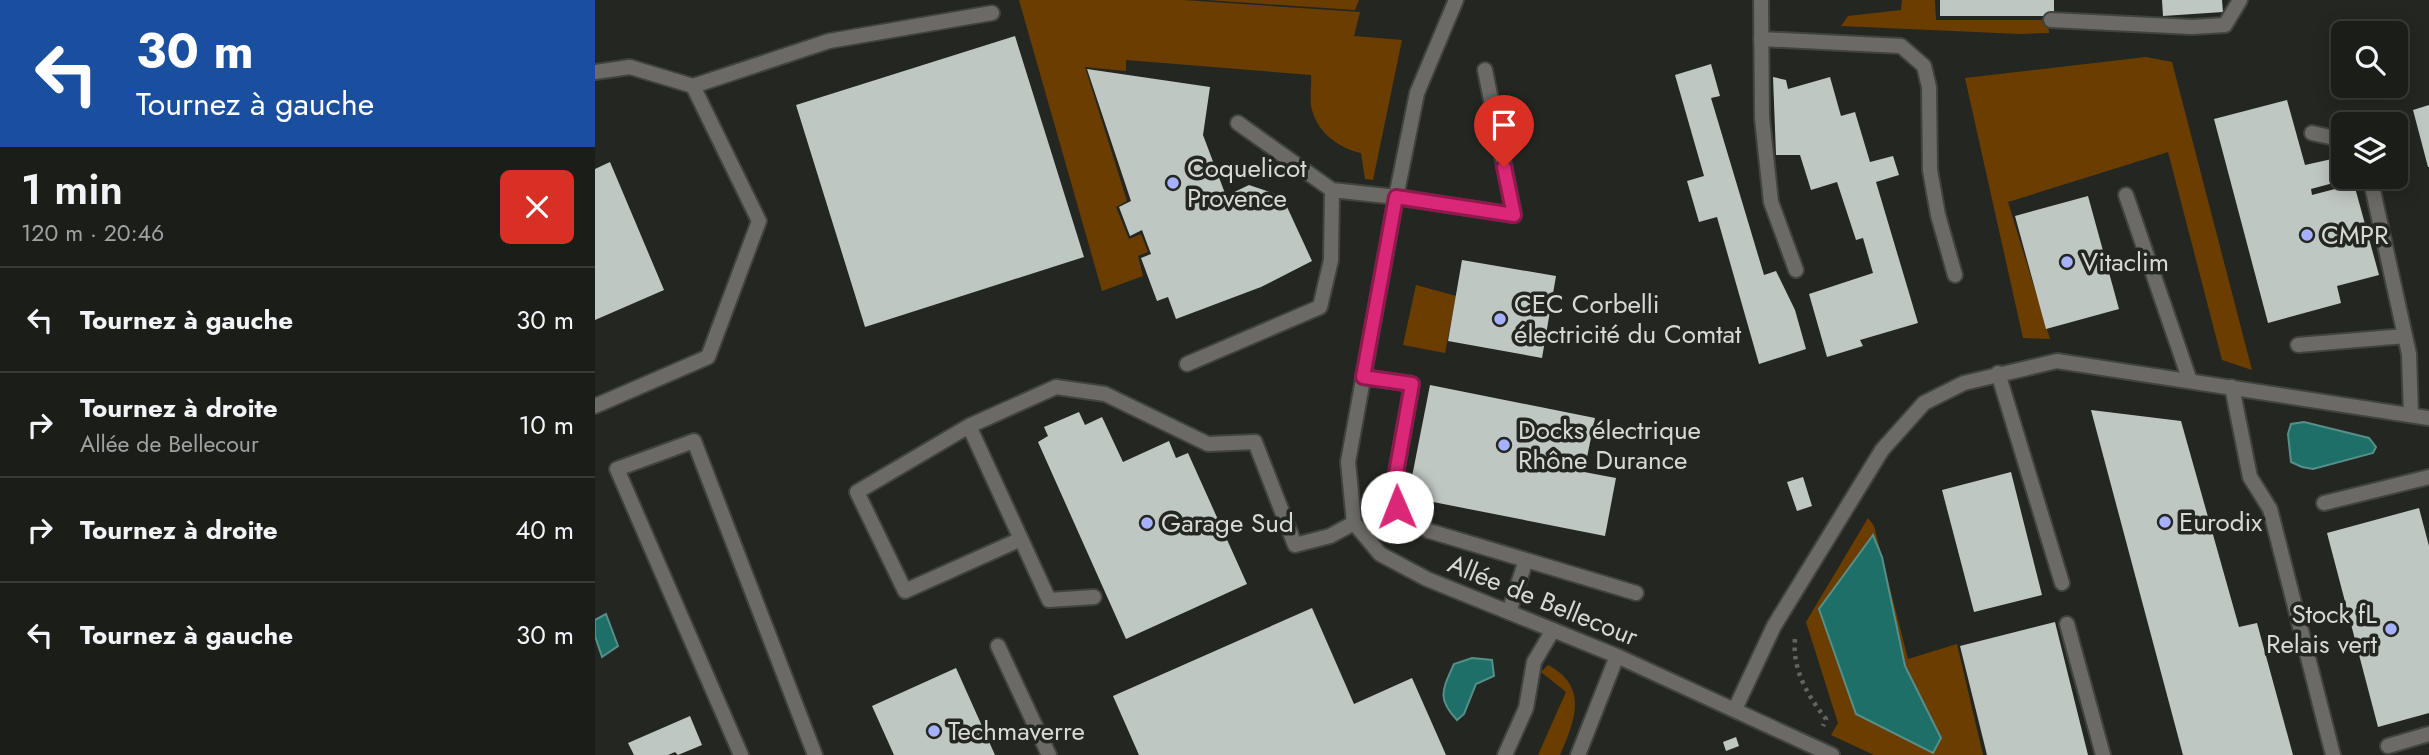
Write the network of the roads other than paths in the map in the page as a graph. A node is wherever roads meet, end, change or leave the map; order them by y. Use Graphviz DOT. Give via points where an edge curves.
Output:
graph roads {
  1 [pos="1456,0"];
  2 [pos="1761,0"];
  3 [pos="2240,0"];
  4 [pos="992,13"];
  5 [pos="2051,19"];
  6 [pos="1761,39"];
  7 [pos="1485,70"];
  8 [pos="595,72"];
  9 [pos="693,86"];
  10 [pos="1238,123"];
  11 [pos="2312,133"];
  12 [pos="2331,137"];
  13 [pos="2373,189"];
  14 [pos="1332,190"];
  15 [pos="2126,195"];
  16 [pos="1396,197"];
  17 [pos="1796,270"];
  18 [pos="1955,275"];
  19 [pos="2405,336"];
  20 [pos="2298,345"];
  21 [pos="1187,364"];
  22 [pos="1998,373"];
  23 [pos="1363,377"];
  24 [pos="2190,381"];
  25 [pos="2232,387"];
  26 [pos="595,406"];
  27 [pos="2411,415"];
  28 [pos="2429,418"];
  29 [pos="969,426"];
  30 [pos="2429,477"];
  31 [pos="2324,503"];
  32 [pos="1354,523"];
  33 [pos="1021,539"];
  34 [pos="1526,560"];
  35 [pos="2061,583"];
  36 [pos="1636,593"];
  37 [pos="1094,597"];
  38 [pos="1510,612"];
  39 [pos="2067,624"];
  40 [pos="1553,631"];
  41 [pos="998,646"];
  42 [pos="1617,656"];
  43 [pos="1735,709"];
  44 [pos="2429,734"];
  45 [pos="2388,746"];
  46 [pos="741,755"];
  47 [pos="815,755"];
  48 [pos="1049,755"];
  49 [pos="1505,755"];
  50 [pos="1578,755"];
  51 [pos="1832,755"];
  52 [pos="2103,755"];
  53 [pos="2333,755"];
  1 -- 16 [label="street" via="1417,93"];
  2 -- 6 [label="street"];
  3 -- 5 [label="street" via="2225,25"];
  4 -- 9 [label="street" via="829,41"];
  6 -- 17 [label="street" via="1762,118 1771,201"];
  6 -- 18 [label="street" via="1901,46 1924,66 1929,87 1930,170"];
  7 -- 16 [label="street" via="1514,215"];
  8 -- 9 [label="street" via="630,67"];
  9 -- 26 [label="street" via="759,221 708,357"];
  10 -- 14 [label="street"];
  11 -- 12 [label="street"];
  13 -- 19 [label="street"];
  14 -- 16 [label="street"];
  14 -- 21 [label="street" via="1331,260 1320,307"];
  15 -- 24 [label="street"];
  16 -- 23 [label="street"];
  19 -- 20 [label="street"];
  19 -- 27 [label="street"];
  22 -- 24 [label="street" via="2057,361"];
  22 -- 35 [label="street"];
  22 -- 43 [label="street" via="1964,383 1924,403 1882,450 1774,626"];
  23 -- 32 [label="street" via="1348,462"];
  23 -- 34 [label="street" via="1412,384 1393,490 1397,507 1429,531"];
  24 -- 25 [label="street"];
  25 -- 27 [label="street"];
  25 -- 53 [label="street" via="2250,477 2270,509"];
  27 -- 28 [label="street"];
  29 -- 32 [label="street" via="1056,387 1105,394 1208,444 1255,442 1295,545"];
  29 -- 33 [label="street"];
  29 -- 33 [label="street" via="857,492 905,591"];
  30 -- 31 [label="street"];
  32 -- 38 [label="street, Allée de Bellecour" via="1380,554 1427,579"];
  33 -- 37 [label="street" via="1049,600"];
  34 -- 36 [label="street"];
  34 -- 38 [label="street"];
  38 -- 40 [label="street, Allée de Bellecour"];
  39 -- 52 [label="street"];
  40 -- 42 [label="street, Allée de Bellecour"];
  40 -- 49 [label="street" via="1534,662 1526,708"];
  41 -- 48 [label="street"];
  42 -- 43 [label="street, Allée de Bellecour"];
  42 -- 50 [label="street"];
  43 -- 51 [label="street, Allée de Bellecour"];
  44 -- 45 [label="street"];
  46 -- 47 [label="street" via="617,469 694,441"];
}
